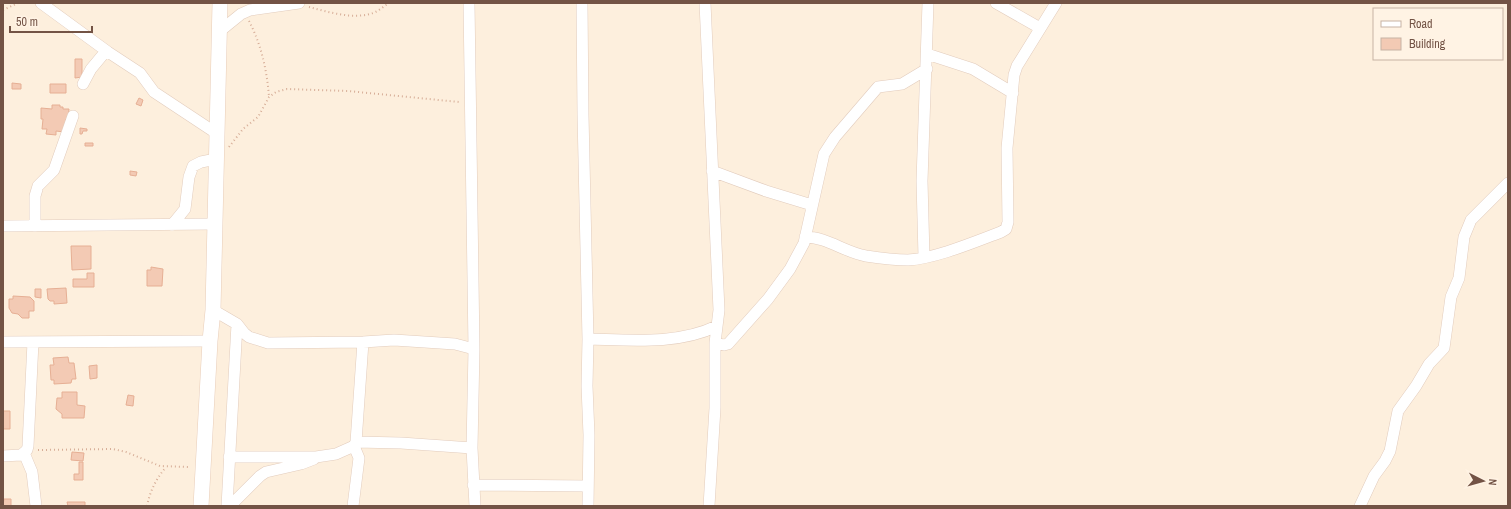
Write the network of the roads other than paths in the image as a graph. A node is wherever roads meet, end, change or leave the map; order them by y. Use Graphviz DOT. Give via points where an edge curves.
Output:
graph roads {
  1 [pos="41,3"];
  2 [pos="220,3"];
  3 [pos="297,3"];
  4 [pos="469,3"];
  5 [pos="582,3"];
  6 [pos="705,3"];
  7 [pos="928,3"];
  8 [pos="996,3"];
  9 [pos="1056,3"];
  10 [pos="1040,28"];
  11 [pos="220,31"];
  12 [pos="106,51"];
  13 [pos="927,54"];
  14 [pos="927,69"];
  15 [pos="83,84"];
  16 [pos="1013,93"];
  17 [pos="74,116"];
  18 [pos="216,133"];
  19 [pos="216,161"];
  20 [pos="712,171"];
  21 [pos="1508,182"];
  22 [pos="812,205"];
  23 [pos="214,224"];
  24 [pos="172,225"];
  25 [pos="3,226"];
  26 [pos="35,226"];
  27 [pos="805,237"];
  28 [pos="924,256"];
  29 [pos="213,310"];
  30 [pos="236,324"];
  31 [pos="717,326"];
  32 [pos="588,339"];
  33 [pos="210,341"];
  34 [pos="3,342"];
  35 [pos="33,342"];
  36 [pos="363,342"];
  37 [pos="715,343"];
  38 [pos="474,349"];
  39 [pos="355,444"];
  40 [pos="472,448"];
  41 [pos="25,452"];
  42 [pos="3,456"];
  43 [pos="322,456"];
  44 [pos="229,457"];
  45 [pos="473,486"];
  46 [pos="588,486"];
  47 [pos="36,506"];
  48 [pos="201,506"];
  49 [pos="227,506"];
  50 [pos="230,506"];
  51 [pos="353,506"];
  52 [pos="475,506"];
  53 [pos="588,506"];
  54 [pos="709,506"];
  55 [pos="1360,506"];
  1 -- 12 [label="street"];
  2 -- 11 [label="main road"];
  3 -- 11 [label="street" via="245,12"];
  4 -- 38 [label="street"];
  5 -- 32 [label="street"];
  6 -- 20 [label="street"];
  7 -- 13 [label="street"];
  8 -- 10 [label="street"];
  9 -- 10 [label="street"];
  10 -- 16 [label="street" via="1017,66"];
  11 -- 18 [label="main road"];
  12 -- 15 [label="street" via="91,69"];
  12 -- 18 [label="street" via="140,73 154,92"];
  13 -- 14 [label="street"];
  13 -- 16 [label="street" via="973,69"];
  14 -- 22 [label="street" via="902,84 878,87 835,137 824,154"];
  14 -- 28 [label="street" via="922,181"];
  16 -- 28 [label="street" via="1007,148 1007,226 1001,232 949,251"];
  17 -- 26 [label="street" via="54,170 38,186 35,196"];
  18 -- 19 [label="main road"];
  19 -- 23 [label="main road"];
  19 -- 24 [label="street" via="201,162 193,166 185,209"];
  20 -- 22 [label="street"];
  20 -- 31 [label="street" via="719,310"];
  21 -- 55 [label="street" via="1471,220 1464,237 1459,278 1451,297 1444,348 1429,364 1398,411 1390,451 1374,476"];
  22 -- 27 [label="street"];
  23 -- 24 [label="street"];
  23 -- 29 [label="main road"];
  24 -- 26 [label="street"];
  25 -- 26 [label="street"];
  27 -- 28 [label="street" via="821,239 865,256 908,260"];
  27 -- 37 [label="street" via="790,269 768,299 728,344"];
  29 -- 30 [label="street"];
  29 -- 33 [label="main road"];
  30 -- 36 [label="street" via="249,337 268,343"];
  30 -- 44 [label="street"];
  31 -- 32 [label="street" via="701,333 670,338"];
  31 -- 37 [label="street"];
  32 -- 46 [label="street"];
  33 -- 35 [label="street"];
  33 -- 48 [label="main road"];
  34 -- 35 [label="street"];
  35 -- 41 [label="street"];
  36 -- 38 [label="street" via="394,340 455,344"];
  36 -- 39 [label="street"];
  37 -- 54 [label="street"];
  38 -- 40 [label="street"];
  39 -- 40 [label="street" via="401,443"];
  39 -- 43 [label="street" via="336,454"];
  39 -- 51 [label="street" via="359,458"];
  40 -- 45 [label="street"];
  41 -- 42 [label="street" via="21,455"];
  41 -- 47 [label="street" via="32,472"];
  43 -- 44 [label="street"];
  43 -- 50 [label="street" via="266,472"];
  44 -- 49 [label="street"];
  45 -- 46 [label="street"];
  45 -- 52 [label="street"];
  46 -- 53 [label="street"];
}
